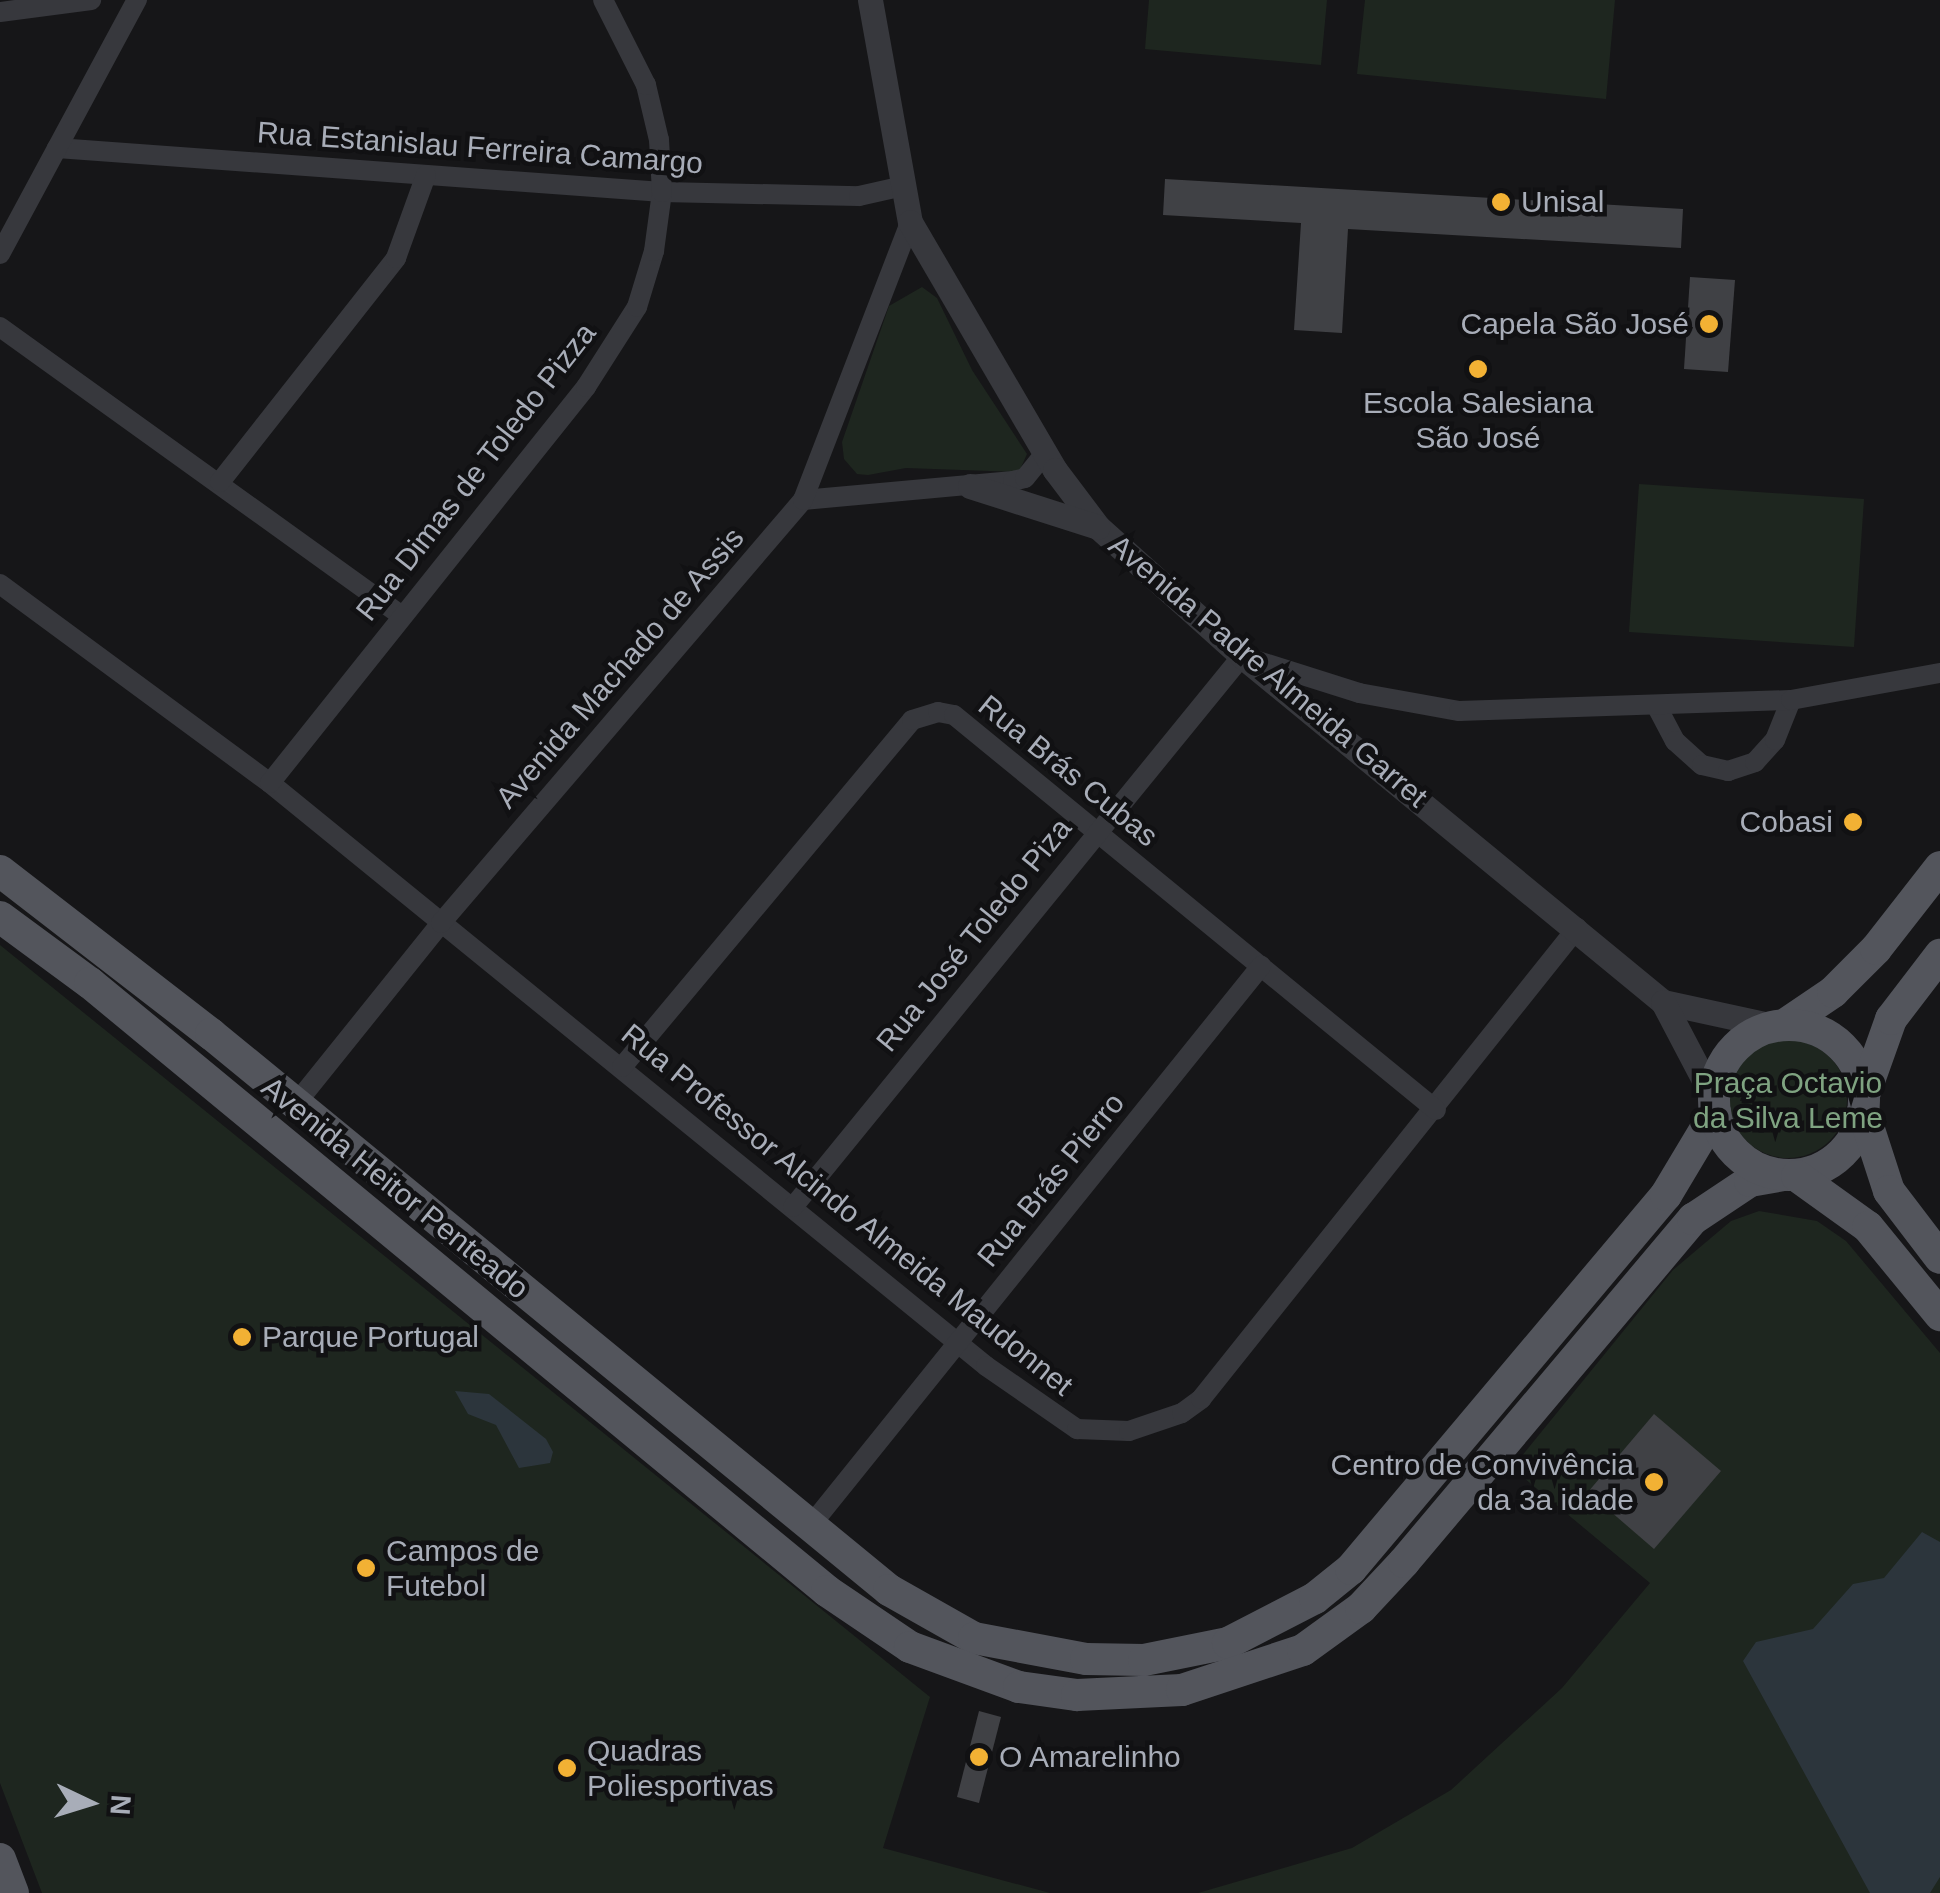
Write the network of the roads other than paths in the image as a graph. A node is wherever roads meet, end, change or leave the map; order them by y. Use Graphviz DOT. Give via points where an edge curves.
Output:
graph roads {
  1 [pos="91,0"];
  2 [pos="137,0"];
  3 [pos="603,0"];
  4 [pos="866,5"];
  5 [pos="0,12"];
  6 [pos="57,148"];
  7 [pos="426,175"];
  8 [pos="899,187"];
  9 [pos="662,192"];
  10 [pos="910,222"];
  11 [pos="0,254"];
  12 [pos="0,326"];
  13 [pos="1045,453"];
  14 [pos="220,482"];
  15 [pos="970,486"];
  16 [pos="802,500"];
  17 [pos="1098,527"];
  18 [pos="0,584"];
  19 [pos="400,615"];
  20 [pos="1242,656"];
  21 [pos="1940,673"];
  22 [pos="1792,700"];
  23 [pos="1656,705"];
  24 [pos="270,782"];
  25 [pos="1094,832"];
  26 [pos="1940,867"];
  27 [pos="0,871"];
  28 [pos="0,917"];
  29 [pos="440,924"];
  30 [pos="1578,928"];
  31 [pos="1940,955"];
  32 [pos="1261,966"];
  33 [pos="1663,1002"];
  34 [pos="1780,1025"];
  35 [pos="622,1067"];
  36 [pos="1864,1103"];
  37 [pos="294,1106"];
  38 [pos="1714,1106"];
  39 [pos="1436,1110"];
  40 [pos="1790,1176"];
  41 [pos="793,1207"];
  42 [pos="1940,1258"];
  43 [pos="1940,1315"];
  44 [pos="958,1343"];
  45 [pos="800,1516"];
  46 [pos="0,1859"];
  47 [pos="13,1893"];
  1 -- 5 [label="street"];
  2 -- 6 [label="street"];
  3 -- 9 [label="street, Rua Dimas de Toledo Pizza" via="646,85"];
  4 -- 8 [label="street, Avenida Padre Almeida Garret"];
  6 -- 7 [label="street, Rua Estanislau Ferreira Camargo"];
  6 -- 11 [label="street"];
  7 -- 9 [label="street, Rua Estanislau Ferreira Camargo"];
  7 -- 14 [label="street" via="396,258"];
  8 -- 9 [label="street, Rua Estanislau Ferreira Camargo" via="859,196"];
  8 -- 10 [label="street, Avenida Padre Almeida Garret"];
  9 -- 19 [label="street, Rua Dimas de Toledo Pizza" via="649,270 615,347"];
  10 -- 13 [label="street, Avenida Padre Almeida Garret"];
  10 -- 16 [label="street, Avenida Machado de Assis"];
  12 -- 14 [label="street"];
  13 -- 15 [label="street" via="1025,478"];
  13 -- 17 [label="street, Avenida Padre Almeida Garret"];
  14 -- 19 [label="street"];
  15 -- 16 [label="street"];
  15 -- 17 [label="street"];
  16 -- 29 [label="street, Avenida Machado de Assis"];
  17 -- 20 [label="street, Avenida Padre Almeida Garret"];
  18 -- 24 [label="street, Rua Professor Alcindo Almeida Maudonnet"];
  19 -- 24 [label="street, Rua Dimas de Toledo Pizza"];
  20 -- 23 [label="street" via="1359,693 1458,711"];
  20 -- 25 [label="street, Rua José Toledo Piza"];
  20 -- 30 [label="street, Avenida Padre Almeida Garret"];
  21 -- 22 [label="street"];
  22 -- 23 [label="street"];
  22 -- 23 [label="street" via="1775,740 1755,762 1728,771 1702,764 1675,741"];
  24 -- 29 [label="street, Rua Professor Alcindo Almeida Maudonnet"];
  25 -- 32 [label="street, Rua Brás Cubas"];
  25 -- 35 [label="street, Rua Brás Cubas" via="954,715 912,720"];
  25 -- 41 [label="street, Rua José Toledo Piza"];
  26 -- 34 [label="main road" via="1834,992"];
  27 -- 37 [label="main road, Avenida Heitor Penteado"];
  28 -- 40 [label="main road, Avenida Heitor Penteado" via="90,983 827,1591 910,1647 1019,1687 1077,1695 1182,1690 1276,1662 1361,1608 1693,1220 1750,1181"];
  29 -- 35 [label="street, Rua Professor Alcindo Almeida Maudonnet"];
  29 -- 37 [label="street, Avenida Machado de Assis"];
  30 -- 33 [label="street, Avenida Padre Almeida Garret"];
  30 -- 39 [label="street, Rua Professor Alcindo Almeida Maudonnet"];
  31 -- 36 [label="main road" via="1891,1019"];
  32 -- 39 [label="street, Rua Brás Cubas"];
  32 -- 44 [label="street, Rua Brás Pierro"];
  33 -- 34 [label="street, Avenida Padre Almeida Garret"];
  33 -- 38 [label="street"];
  34 -- 36 [label="main road" via="1823,1032 1844,1048"];
  34 -- 38 [label="main road" via="1736,1046"];
  35 -- 41 [label="street, Rua Professor Alcindo Almeida Maudonnet"];
  36 -- 40 [label="main road" via="1844,1151"];
  36 -- 42 [label="main road" via="1888,1191"];
  37 -- 45 [label="main road, Avenida Heitor Penteado"];
  38 -- 40 [label="main road" via="1740,1157"];
  38 -- 45 [label="main road, Avenida Heitor Penteado" via="1666,1195 1392,1526 1351,1569 1272,1623 1228,1643 1144,1660 1017,1648 934,1619"];
  39 -- 44 [label="street, Rua Professor Alcindo Almeida Maudonnet" via="1201,1399 1182,1413 1129,1431 1076,1428 1053,1418"];
  40 -- 43 [label="main road" via="1868,1227"];
  41 -- 44 [label="street, Rua Professor Alcindo Almeida Maudonnet"];
  44 -- 45 [label="street, Rua Brás Pierro"];
  46 -- 47 [label="main road"];
}
